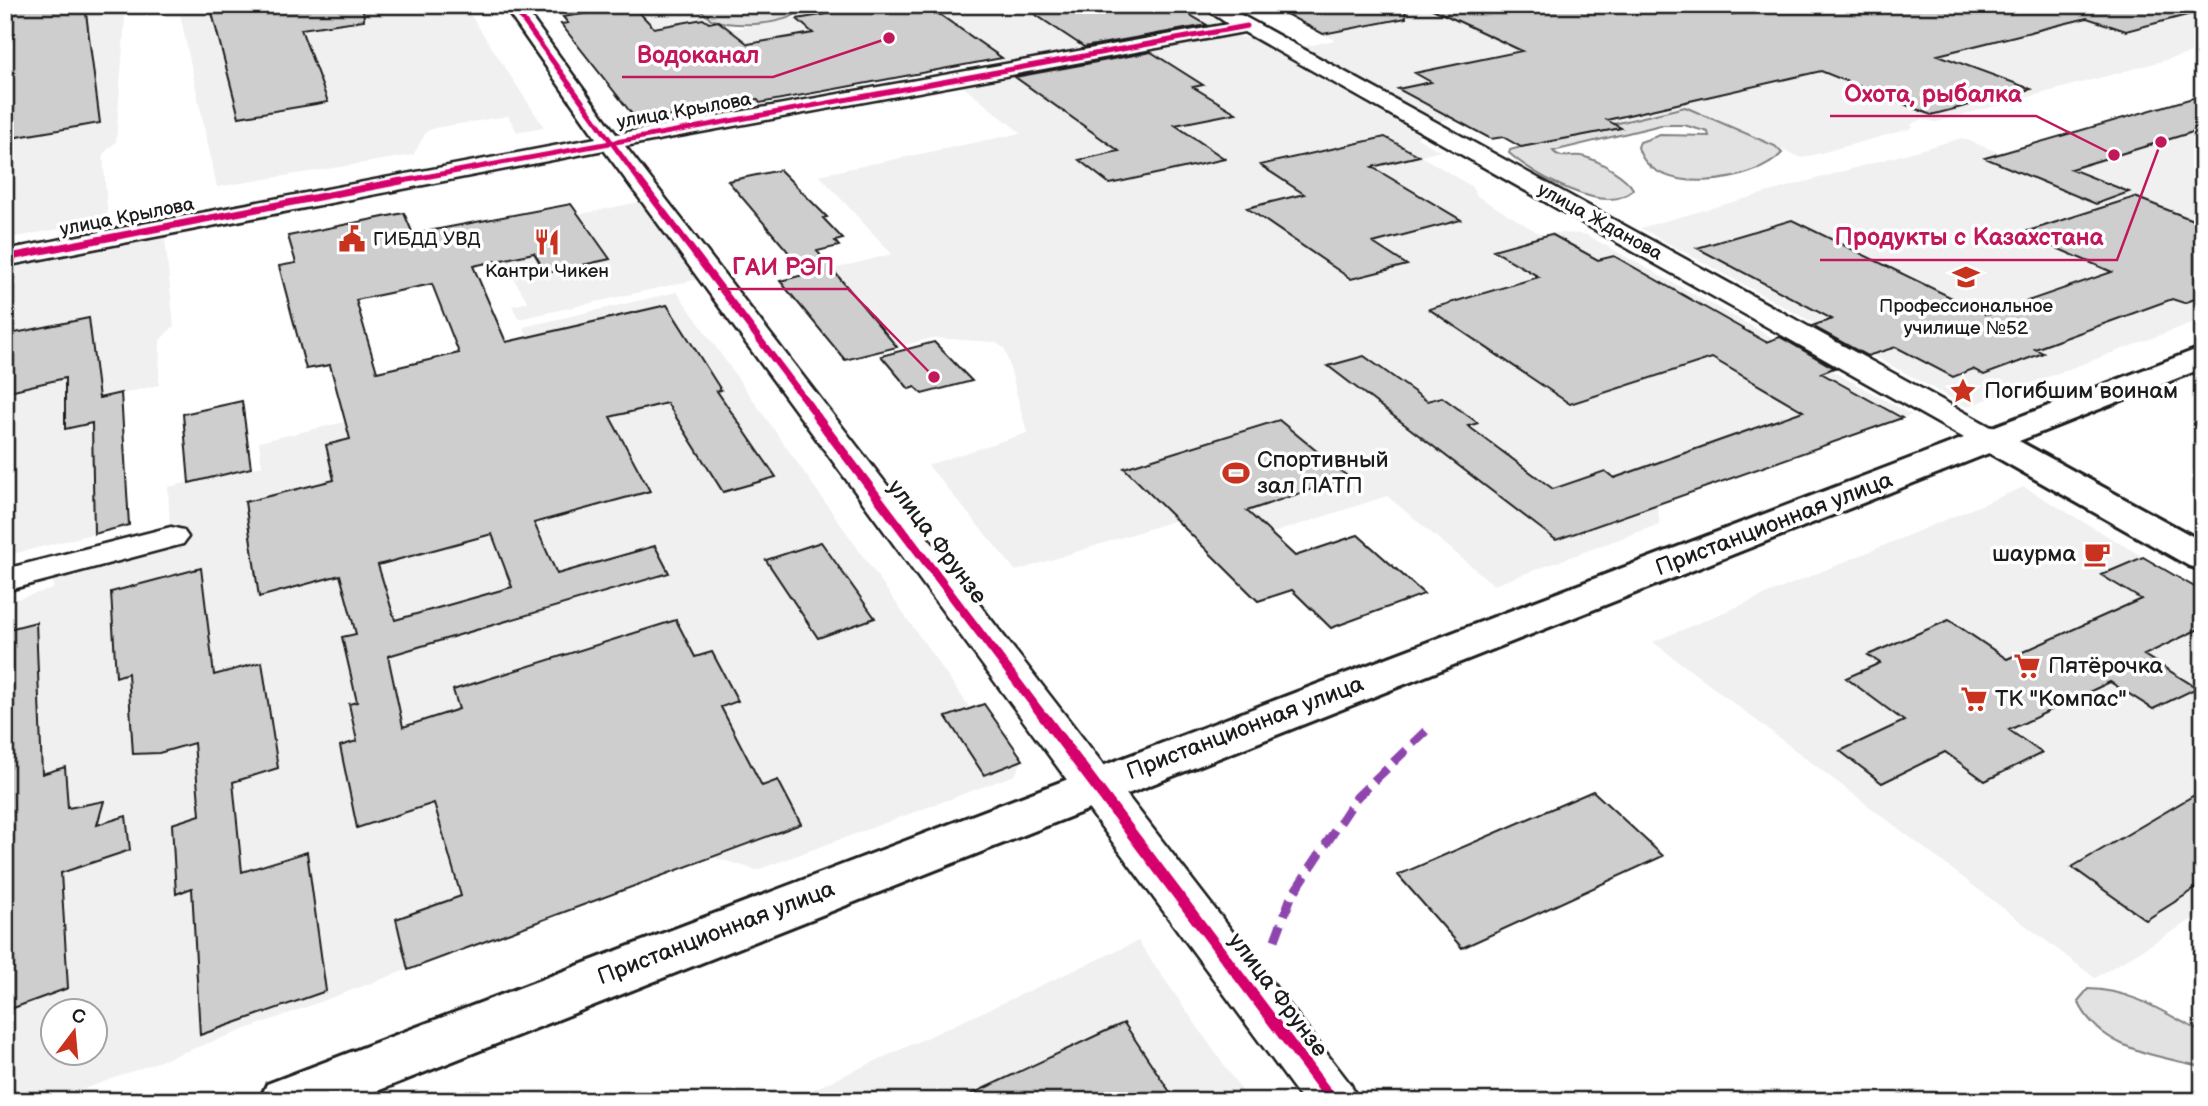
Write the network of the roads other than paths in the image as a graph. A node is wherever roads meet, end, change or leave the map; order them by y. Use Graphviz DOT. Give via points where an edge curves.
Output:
graph roads {
  1 [pos="512,5"];
  2 [pos="1209,5"];
  3 [pos="1247,26"];
  4 [pos="610,142"];
  5 [pos="5,258"];
  6 [pos="2203,358"];
  7 [pos="1991,440"];
  8 [pos="171,537"];
  9 [pos="2203,558"];
  10 [pos="5,580"];
  11 [pos="1097,784"];
  12 [pos="288,1101"];
  13 [pos="1333,1101"];
  1 -- 4 [label="street, улица Фрунзе"];
  2 -- 3 [label="street, улица Жданова"];
  3 -- 4 [label="street, улица Крылова"];
  3 -- 7 [label="street, улица Жданова"];
  4 -- 5 [label="street, улица Крылова"];
  4 -- 11 [label="street, улица Фрунзе"];
  6 -- 7 [label="main road, Пристанционная улица"];
  7 -- 9 [label="main road"];
  7 -- 11 [label="main road, Пристанционная улица"];
  8 -- 10 [label="street"];
  11 -- 12 [label="main road, Пристанционная улица"];
  11 -- 13 [label="street, улица Фрунзе"];
}
